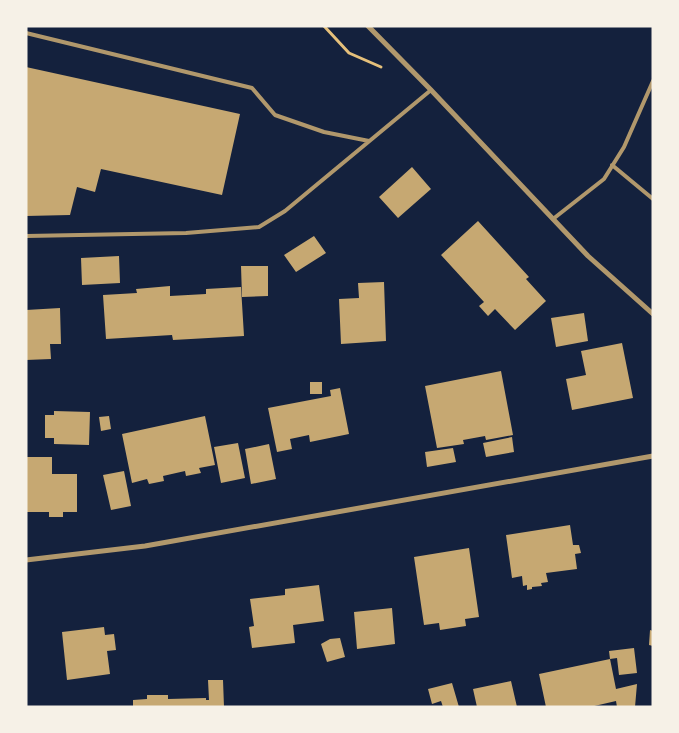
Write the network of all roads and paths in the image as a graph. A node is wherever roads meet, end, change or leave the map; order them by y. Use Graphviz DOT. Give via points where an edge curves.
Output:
graph roads {
  1 [pos="368,26"];
  2 [pos="26,33"];
  3 [pos="653,81"];
  4 [pos="431,90"];
  5 [pos="369,141"];
  6 [pos="612,165"];
  7 [pos="653,200"];
  8 [pos="553,219"];
  9 [pos="26,236"];
  10 [pos="653,314"];
  11 [pos="653,456"];
  12 [pos="26,560"];
  1 -- 4 [label="street"];
  2 -- 5 [label="lane" via="252,88 275,115 324,132"];
  3 -- 6 [label="lane" via="624,148"];
  4 -- 5 [label="lane"];
  4 -- 8 [label="street"];
  5 -- 9 [label="lane" via="285,211 259,227 177,233"];
  6 -- 7 [label="lane"];
  6 -- 8 [label="lane" via="604,179"];
  8 -- 10 [label="street" via="588,256"];
  11 -- 12 [label="street" via="145,546"];
}
